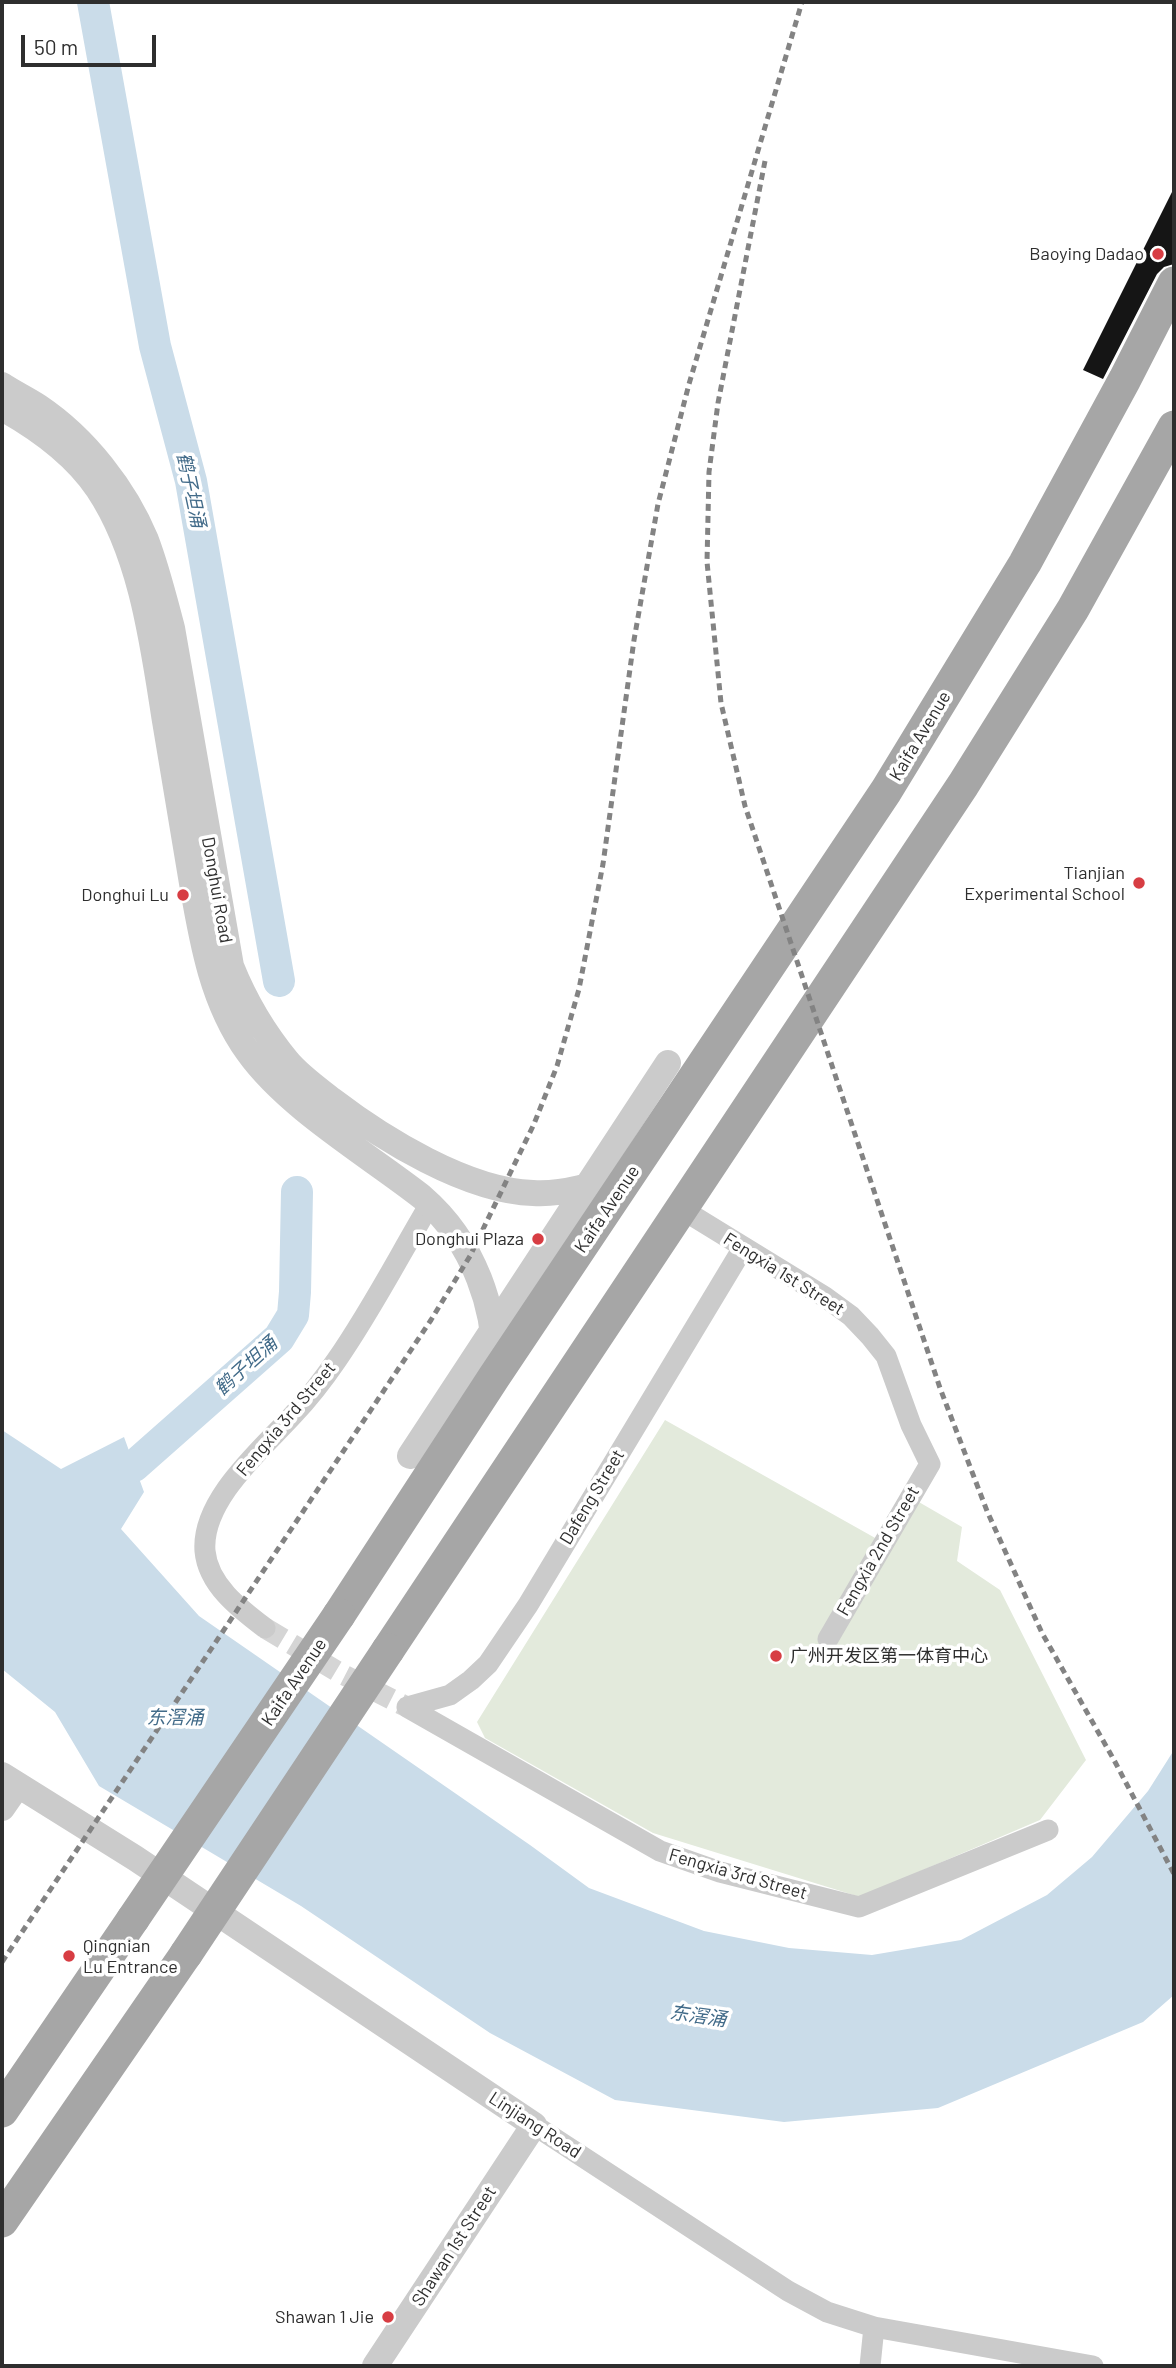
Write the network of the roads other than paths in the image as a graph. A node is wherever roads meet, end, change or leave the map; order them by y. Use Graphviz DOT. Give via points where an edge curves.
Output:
graph roads {
  1 [pos="1174,283"];
  2 [pos="2,385"];
  3 [pos="2,408"];
  4 [pos="1174,427"];
  5 [pos="668,1063"];
  6 [pos="631,1172"];
  7 [pos="585,1188"];
  8 [pos="430,1204"];
  9 [pos="680,1208"];
  10 [pos="743,1248"];
  11 [pos="493,1331"];
  12 [pos="494,1377"];
  13 [pos="410,1456"];
  14 [pos="930,1464"];
  15 [pos="265,1628"];
  16 [pos="828,1639"];
  17 [pos="407,1707"];
  18 [pos="10,1780"];
  19 [pos="2,1808"];
  20 [pos="1048,1830"];
  21 [pos="2,2111"];
  22 [pos="534,2125"];
  23 [pos="2,2221"];
  24 [pos="874,2327"];
  25 [pos="375,2366"];
  26 [pos="870,2366"];
  27 [pos="1093,2366"];
  1 -- 6 [label="main road, Kaifa Avenue" via="1025,563 887,791"];
  2 -- 7 [label="street, Donghui Road" via="40,408 83,445 116,487 145,538 172,628 231,966 243,997 281,1052 307,1080 393,1143 463,1176 517,1192"];
  3 -- 8 [label="street, Donghui Road" via="55,443 80,466 113,513 125,544 152,639 210,977 229,1018 247,1051 271,1079"];
  4 -- 9 [label="main road" via="1073,609 963,785"];
  5 -- 7 [label="street"];
  6 -- 7 [label="street, Donghui Road"];
  6 -- 12 [label="main road, Kaifa Avenue"];
  7 -- 11 [label="street"];
  8 -- 11 [label="street, Donghui Road" via="470,1256"];
  8 -- 15 [label="street, Fengxia 3rd Street" via="337,1359 295,1414 239,1474 208,1525 208,1566 228,1597"];
  9 -- 10 [label="street, Fengxia 1st Street"];
  9 -- 23 [label="main road, bridge" via="186,1954"];
  10 -- 14 [label="street, Fengxia 1st Street" via="825,1297 870,1336 886,1356"];
  10 -- 17 [label="street, Dafeng Street" via="495,1653 450,1695"];
  11 -- 12 [label="street, Donghui Road"];
  11 -- 13 [label="street"];
  12 -- 21 [label="main road, Kaifa Avenue, bridge" via="339,1615"];
  14 -- 16 [label="street, Fengxia 2nd Street"];
  17 -- 20 [label="street, Fengxia 3rd Street" via="660,1851 720,1872 859,1907"];
  18 -- 19 [label="street"];
  18 -- 22 [label="street, Linjiang Road"];
  22 -- 24 [label="street, Linjiang Road" via="788,2291 827,2312"];
  22 -- 25 [label="street, Shawan 1st Street"];
  24 -- 26 [label="street"];
  24 -- 27 [label="street, Linjiang Road"];
}
